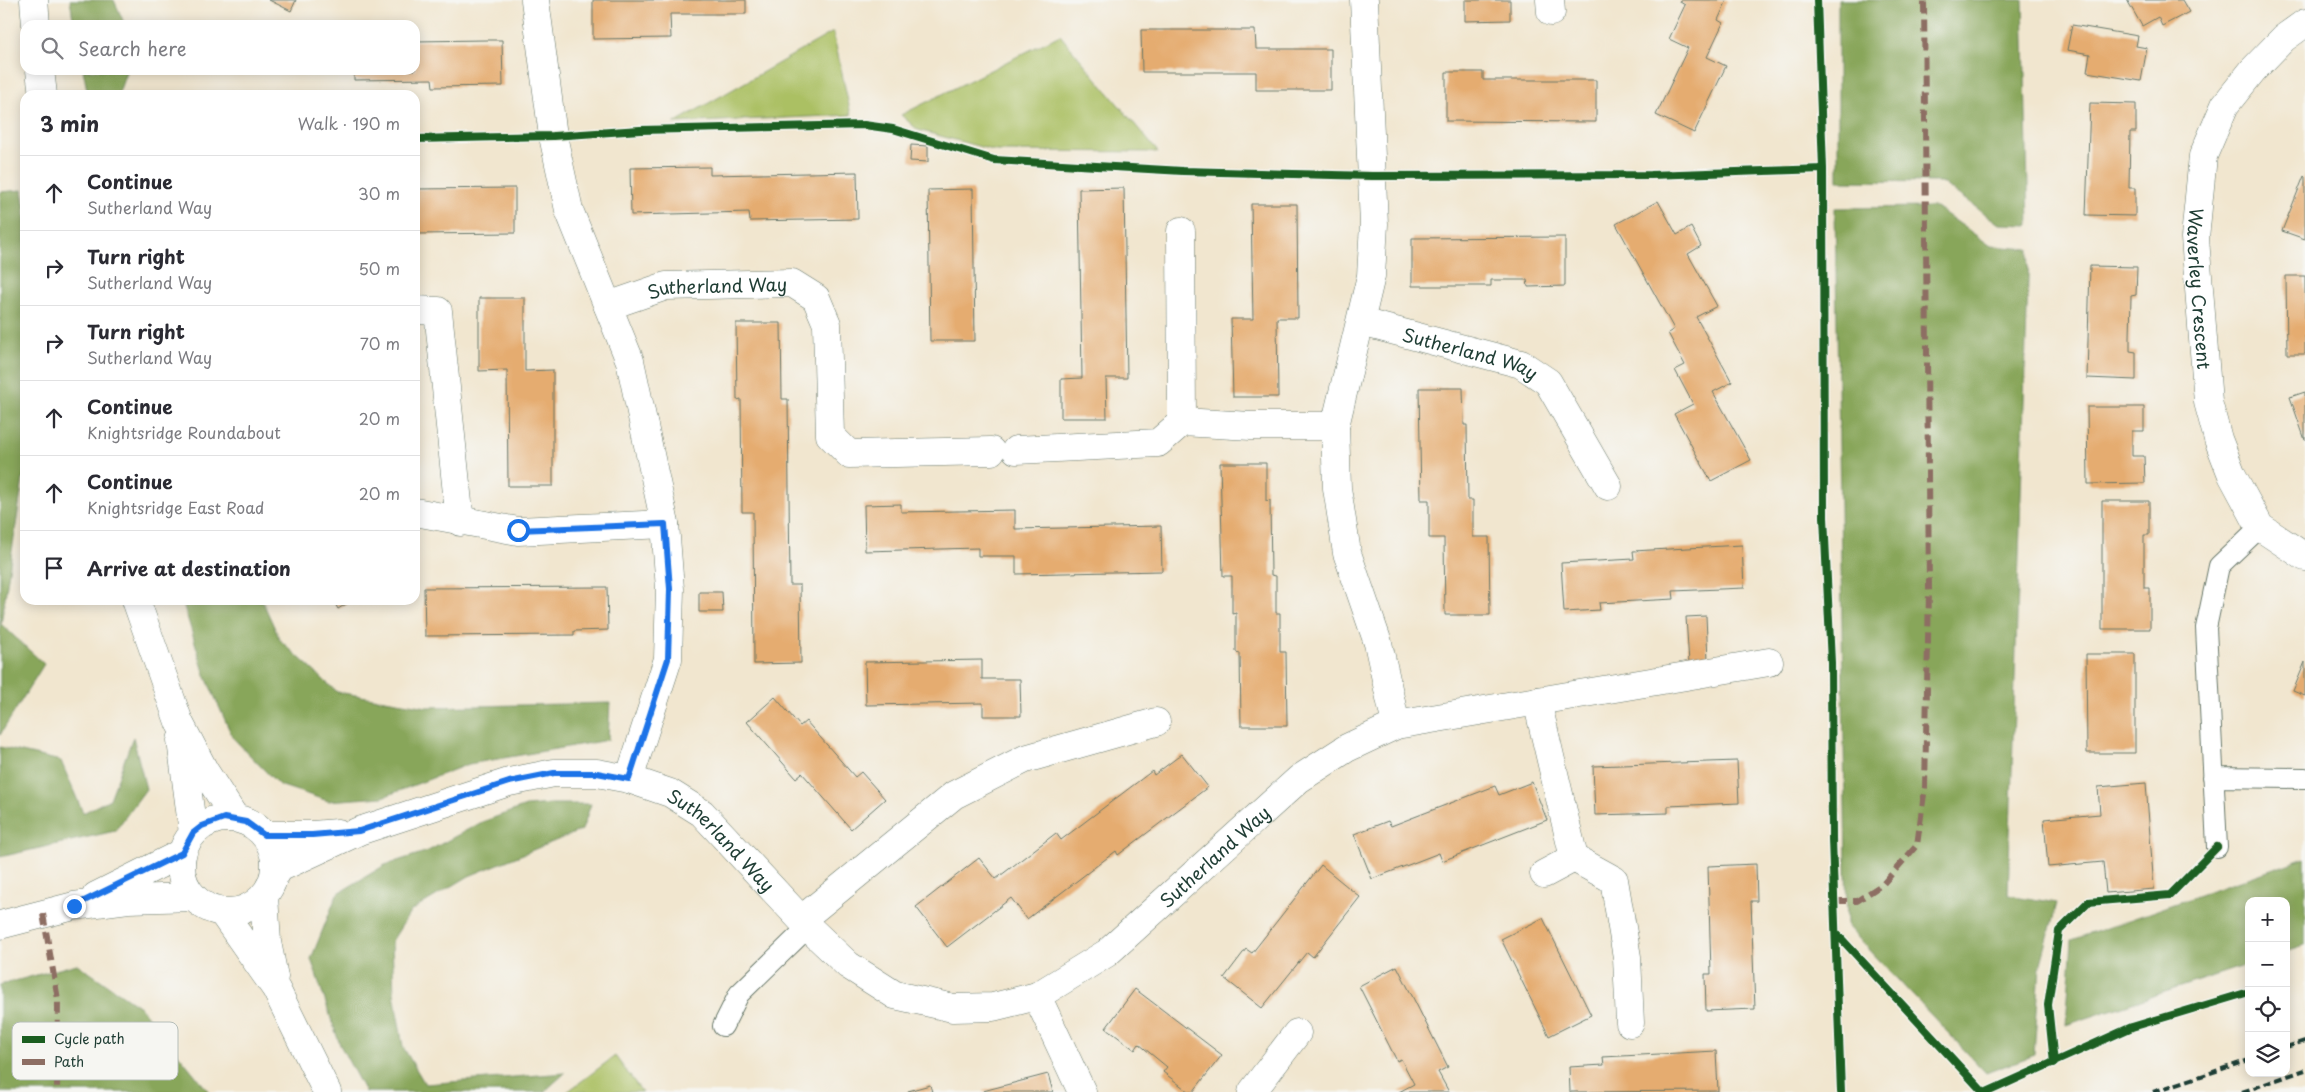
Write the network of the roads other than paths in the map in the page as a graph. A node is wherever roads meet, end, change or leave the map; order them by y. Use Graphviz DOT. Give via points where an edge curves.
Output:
graph roads {
  1 [pos="34,0"];
  2 [pos="536,0"];
  3 [pos="1364,0"];
  4 [pos="36,20"];
  5 [pos="2305,23"];
  6 [pos="41,75"];
  7 [pos="42,90"];
  8 [pos="1181,231"];
  9 [pos="608,306"];
  10 [pos="420,310"];
  11 [pos="1361,322"];
  12 [pos="1182,422"];
  13 [pos="1335,426"];
  14 [pos="1608,486"];
  15 [pos="420,513"];
  16 [pos="460,522"];
  17 [pos="665,524"];
  18 [pos="2260,527"];
  19 [pos="2305,557"];
  20 [pos="138,605"];
  21 [pos="1769,662"];
  22 [pos="1537,702"];
  23 [pos="179,722"];
  24 [pos="1156,722"];
  25 [pos="1396,725"];
  26 [pos="2213,777"];
  27 [pos="2305,778"];
  28 [pos="629,779"];
  29 [pos="235,818"];
  30 [pos="359,831"];
  31 [pos="264,835"];
  32 [pos="188,843"];
  33 [pos="2217,847"];
  34 [pos="1574,858"];
  35 [pos="275,870"];
  36 [pos="1544,874"];
  37 [pos="264,896"];
  38 [pos="193,897"];
  39 [pos="74,906"];
  40 [pos="222,912"];
  41 [pos="805,923"];
  42 [pos="0,925"];
  43 [pos="276,989"];
  44 [pos="1037,996"];
  45 [pos="1630,1023"];
  46 [pos="723,1026"];
  47 [pos="1297,1033"];
  48 [pos="327,1092"];
  49 [pos="1082,1092"];
  50 [pos="1252,1092"];
  1 -- 4 [label="street"];
  2 -- 9 [label="street" via="553,136 569,210"];
  3 -- 11 [label="street" via="1374,224 1371,276"];
  5 -- 18 [label="street, Waverley Crescent" via="2284,38 2253,70 2225,106 2203,156 2195,238 2208,402 2232,475"];
  6 -- 7 [label="street"];
  8 -- 12 [label="street"];
  9 -- 12 [label="street, Sutherland Way" via="666,286 792,283 816,298 827,324 830,435 848,454 1158,443"];
  9 -- 17 [label="street" via="630,361"];
  10 -- 16 [label="street" via="438,311"];
  11 -- 13 [label="street"];
  11 -- 14 [label="street, Sutherland Way" via="1521,364 1548,382"];
  12 -- 13 [label="street"];
  13 -- 25 [label="street" via="1337,488 1347,553 1378,643"];
  15 -- 16 [label="street"];
  16 -- 17 [label="street" via="518,530"];
  17 -- 28 [label="street" via="670,589 668,659"];
  18 -- 19 [label="street, Waverley Crescent"];
  18 -- 26 [label="lane" via="2219,566 2206,628"];
  20 -- 23 [label="street"];
  21 -- 22 [label="street, Sutherland Way"];
  22 -- 25 [label="street, Sutherland Way"];
  22 -- 34 [label="street"];
  23 -- 29 [label="street" via="204,770"];
  23 -- 32 [label="street"];
  24 -- 41 [label="street" via="1025,759 954,795"];
  25 -- 44 [label="street, Sutherland Way" via="1347,748 1299,779 1106,953"];
  26 -- 27 [label="lane"];
  26 -- 33 [label="lane"];
  28 -- 30 [label="street, Sutherland Way" via="597,773 545,775 509,782"];
  28 -- 41 [label="street, Sutherland Way" via="670,792 702,813"];
  29 -- 31 [label="street" via="256,827"];
  29 -- 32 [label="street" via="212,821"];
  30 -- 31 [label="street, Sutherland Way"];
  30 -- 35 [label="street, Sutherland Way"];
  31 -- 35 [label="street" via="275,857"];
  32 -- 38 [label="street" via="181,869"];
  32 -- 39 [label="street"];
  34 -- 36 [label="street"];
  34 -- 45 [label="street" via="1614,880 1627,957"];
  35 -- 37 [label="street" via="272,884"];
  37 -- 40 [label="street" via="237,912"];
  37 -- 43 [label="street" via="267,942"];
  38 -- 39 [label="street" via="128,899"];
  38 -- 40 [label="street" via="206,907"];
  39 -- 42 [label="street"];
  40 -- 43 [label="street"];
  41 -- 44 [label="street, Sutherland Way" via="848,964 895,996 953,1008 993,1007"];
  41 -- 46 [label="lane" via="739,994"];
  43 -- 48 [label="street"];
  44 -- 49 [label="street"];
  47 -- 50 [label="street"];
}
